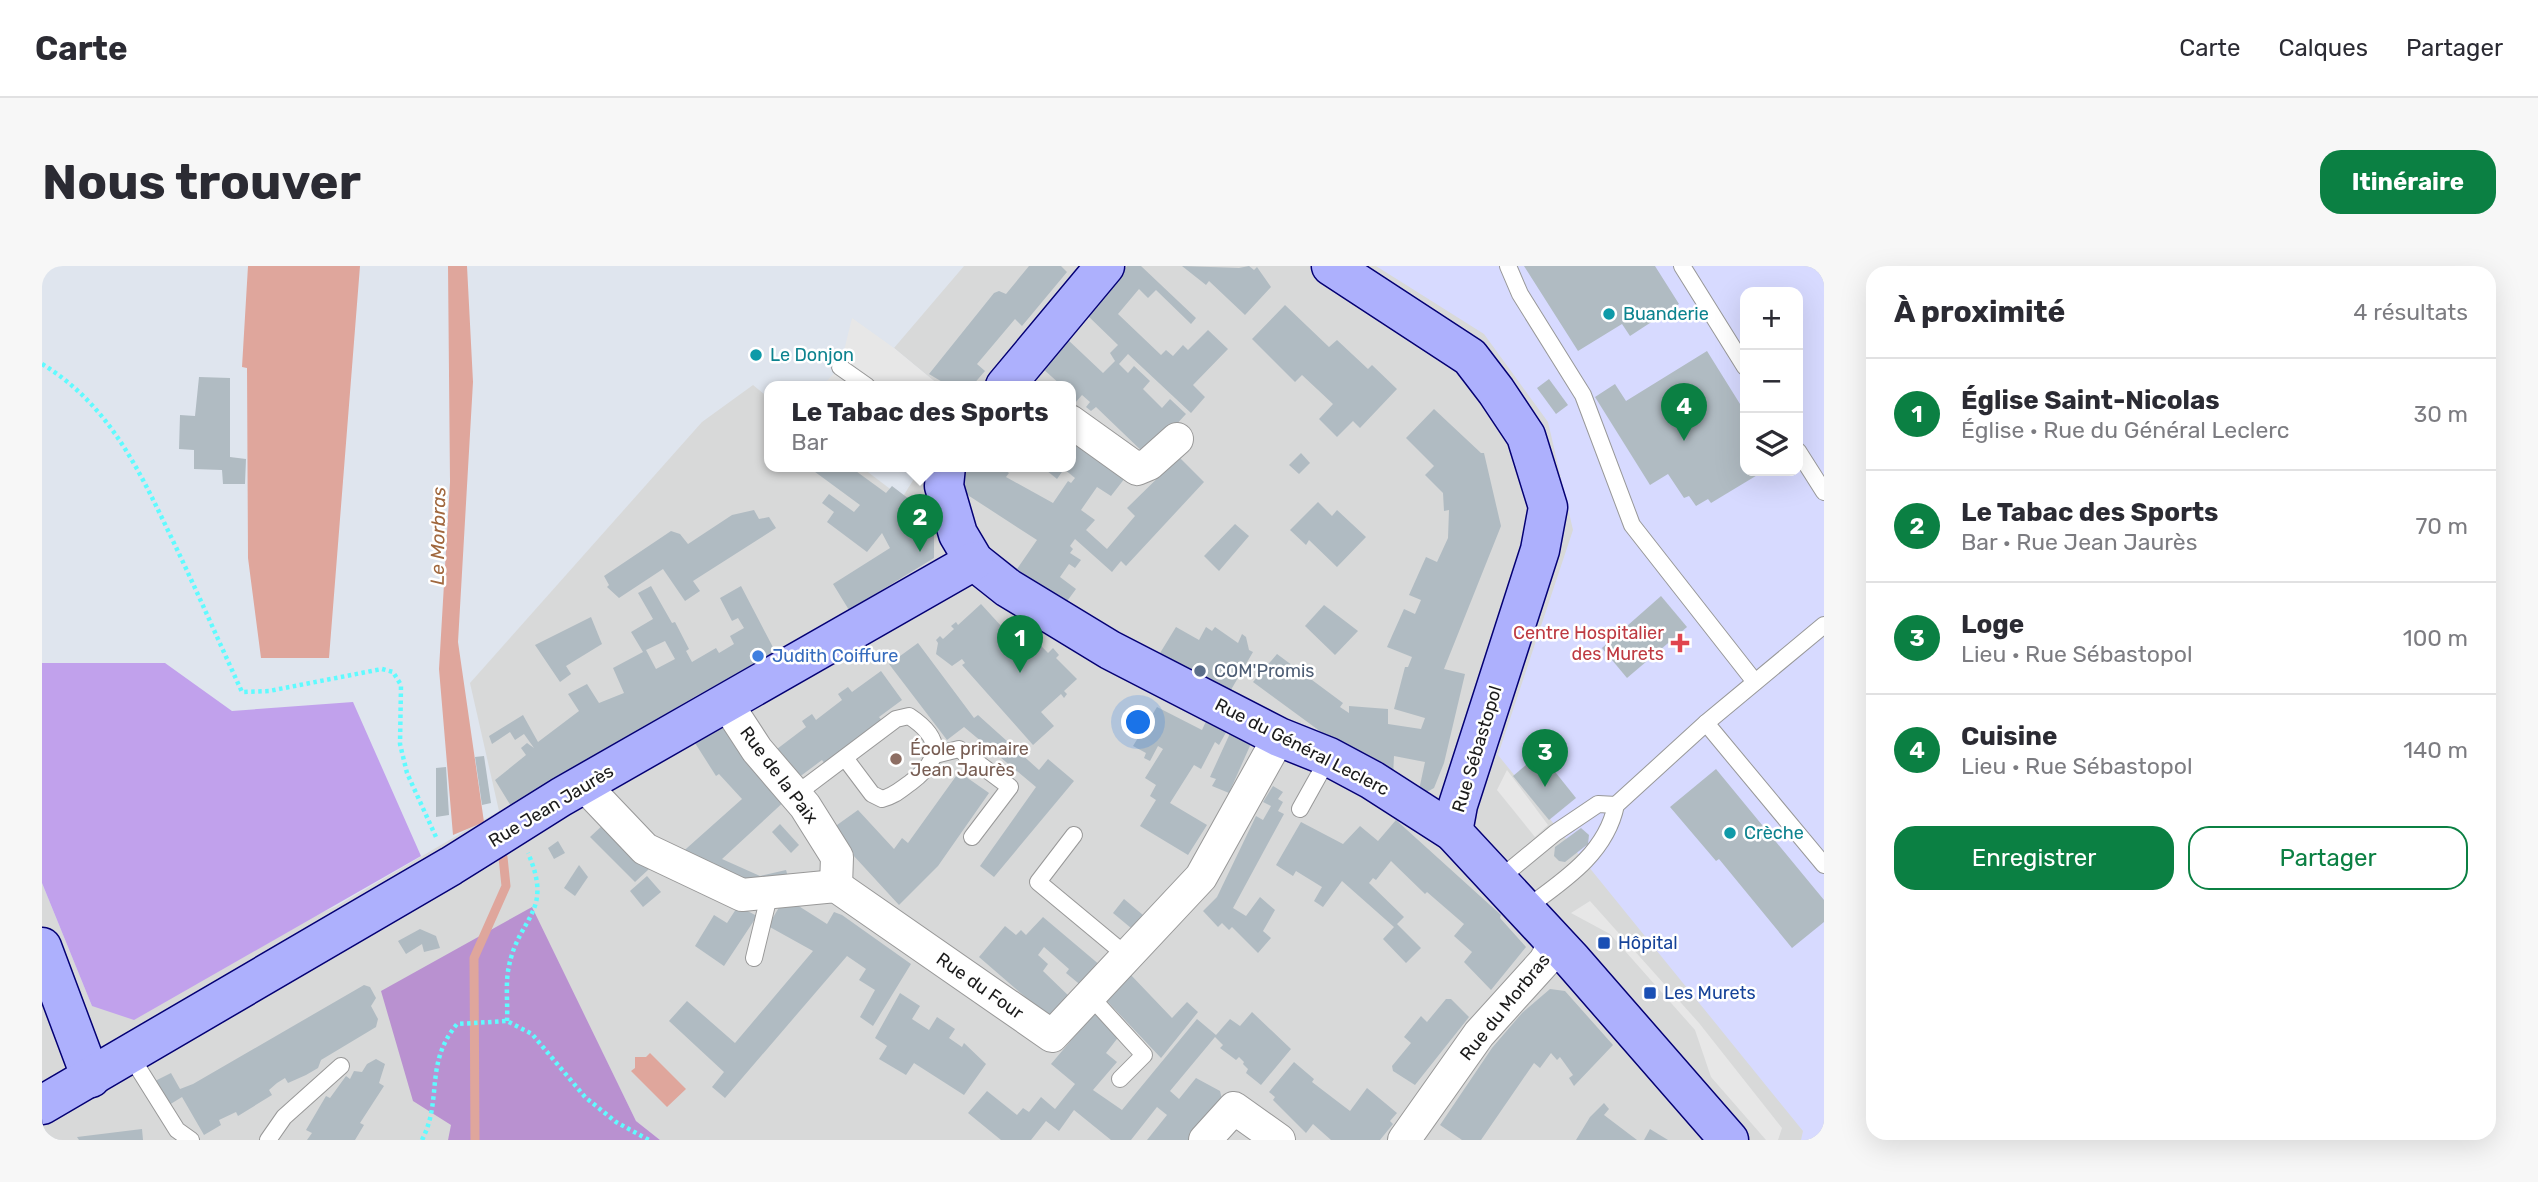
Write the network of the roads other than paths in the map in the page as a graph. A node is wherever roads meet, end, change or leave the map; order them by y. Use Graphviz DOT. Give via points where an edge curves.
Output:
graph roads {
  1 [pos="1105,266"];
  2 [pos="1331,266"];
  3 [pos="1508,266"];
  4 [pos="1682,266"];
  5 [pos="1740,359"];
  6 [pos="840,367"];
  7 [pos="860,381"];
  8 [pos="1015,381"];
  9 [pos="1076,425"];
  10 [pos="1177,439"];
  11 [pos="1803,458"];
  12 [pos="945,472"];
  13 [pos="1824,492"];
  14 [pos="974,561"];
  15 [pos="1824,625"];
  16 [pos="1755,682"];
  17 [pos="727,704"];
  18 [pos="1706,723"];
  19 [pos="1279,737"];
  20 [pos="935,755"];
  21 [pos="1329,757"];
  22 [pos="845,758"];
  23 [pos="584,785"];
  24 [pos="795,795"];
  25 [pos="1616,805"];
  26 [pos="1300,809"];
  27 [pos="1453,832"];
  28 [pos="1074,835"];
  29 [pos="972,837"];
  30 [pos="1824,865"];
  31 [pos="1498,880"];
  32 [pos="836,886"];
  33 [pos="770,892"];
  34 [pos="1525,909"];
  35 [pos="1555,942"];
  36 [pos="42,947"];
  37 [pos="1127,956"];
  38 [pos="754,958"];
  39 [pos="1090,996"];
  40 [pos="130,1055"];
  41 [pos="341,1066"];
  42 [pos="91,1078"];
  43 [pos="1120,1079"];
  44 [pos="42,1105"];
  45 [pos="191,1140"];
  46 [pos="268,1140"];
  47 [pos="1205,1140"];
  48 [pos="1279,1140"];
  49 [pos="1404,1140"];
  50 [pos="1729,1140"];
  1 -- 8 [label="main road"];
  2 -- 27 [label="main road, Rue Sébastopol" via="1470,357 1526,436 1548,507 1540,551"];
  3 -- 16 [label="lane" via="1520,294 1583,395 1632,525"];
  4 -- 5 [label="lane"];
  6 -- 7 [label="lane"];
  9 -- 10 [label="street" via="1137,469"];
  11 -- 13 [label="lane"];
  12 -- 14 [label="main road" via="944,486 958,534"];
  14 -- 17 [label="main road, Rue Jean Jaurès"];
  14 -- 19 [label="main road, Rue du Général Leclerc" via="1008,588 1110,650"];
  15 -- 16 [label="lane"];
  16 -- 18 [label="lane"];
  17 -- 23 [label="main road, Rue Jean Jaurès"];
  17 -- 24 [label="street, Rue de la Paix" via="757,750"];
  18 -- 25 [label="lane"];
  18 -- 30 [label="lane"];
  19 -- 21 [label="main road, Rue du Général Leclerc"];
  19 -- 37 [label="street, Rue du Four" via="1201,877"];
  20 -- 22 [label="lane" via="933,743 909,716 896,719"];
  20 -- 22 [label="lane" via="930,768 882,799 872,794"];
  20 -- 29 [label="lane" via="959,749 1010,787"];
  21 -- 26 [label="lane"];
  21 -- 27 [label="main road, Rue du Général Leclerc"];
  22 -- 24 [label="lane"];
  23 -- 33 [label="street" via="645,849 742,895"];
  23 -- 40 [label="main road, Rue Jean Jaurès"];
  24 -- 32 [label="street, Rue de la Paix" via="837,857"];
  25 -- 31 [label="lane" via="1598,804"];
  25 -- 34 [label="lane" via="1601,845 1562,883"];
  27 -- 31 [label="main road, Rue du Général Leclerc"];
  28 -- 37 [label="lane" via="1038,882"];
  31 -- 34 [label="main road, Rue du Général Leclerc"];
  32 -- 33 [label="street"];
  32 -- 39 [label="street, Rue du Four" via="1052,1036"];
  33 -- 38 [label="lane"];
  34 -- 35 [label="main road, Rue du Général Leclerc"];
  35 -- 49 [label="street, Rue du Morbras" via="1539,969 1479,1034"];
  35 -- 50 [label="main road, Rue du Général Leclerc"];
  36 -- 42 [label="main road"];
  37 -- 39 [label="street, Rue du Four"];
  39 -- 43 [label="lane" via="1144,1055"];
  40 -- 42 [label="main road, Rue Jean Jaurès"];
  40 -- 45 [label="lane" via="177,1130"];
  41 -- 46 [label="lane" via="284,1117"];
  42 -- 44 [label="main road, Rue Jean Jaurès"];
  47 -- 48 [label="street" via="1234,1108"];
}
